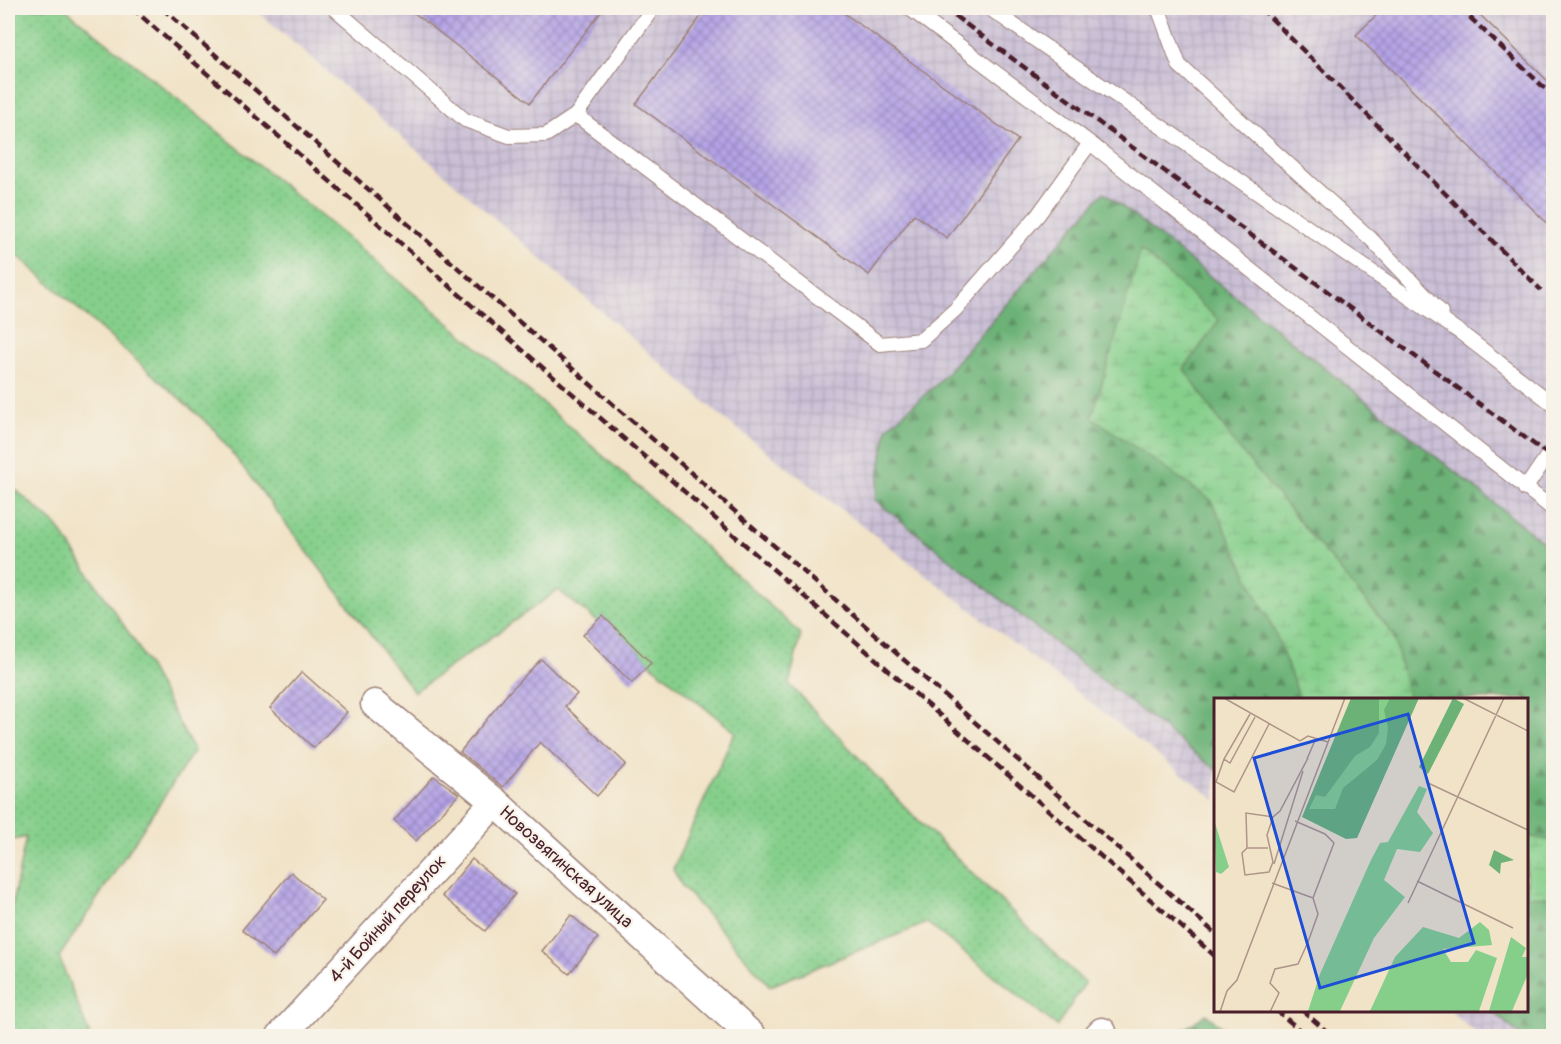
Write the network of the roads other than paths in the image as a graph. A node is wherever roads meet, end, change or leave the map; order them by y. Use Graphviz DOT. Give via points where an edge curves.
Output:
graph roads {
  1 [pos="334,8"];
  2 [pos="653,8"];
  3 [pos="909,8"];
  4 [pos="989,8"];
  5 [pos="1158,8"];
  6 [pos="576,116"];
  7 [pos="1090,143"];
  8 [pos="1461,333"];
  9 [pos="1554,405"];
  10 [pos="1554,446"];
  11 [pos="1525,489"];
  12 [pos="1554,510"];
  13 [pos="375,704"];
  14 [pos="495,802"];
  15 [pos="281,1036"];
  16 [pos="752,1036"];
  1 -- 6 [label="lane" via="465,120 509,136 546,135"];
  2 -- 6 [label="lane"];
  3 -- 7 [label="lane"];
  4 -- 8 [label="lane"];
  5 -- 8 [label="lane" via="1179,64 1371,239"];
  6 -- 7 [label="lane" via="880,344 921,340 956,309 1038,215"];
  7 -- 11 [label="lane"];
  8 -- 9 [label="lane"];
  10 -- 11 [label="lane"];
  11 -- 12 [label="lane"];
  13 -- 14 [label="street, Новозвягинская улица"];
  14 -- 15 [label="street, 4-й Бойный переулок"];
  14 -- 16 [label="street, Новозвягинская улица"];
}
